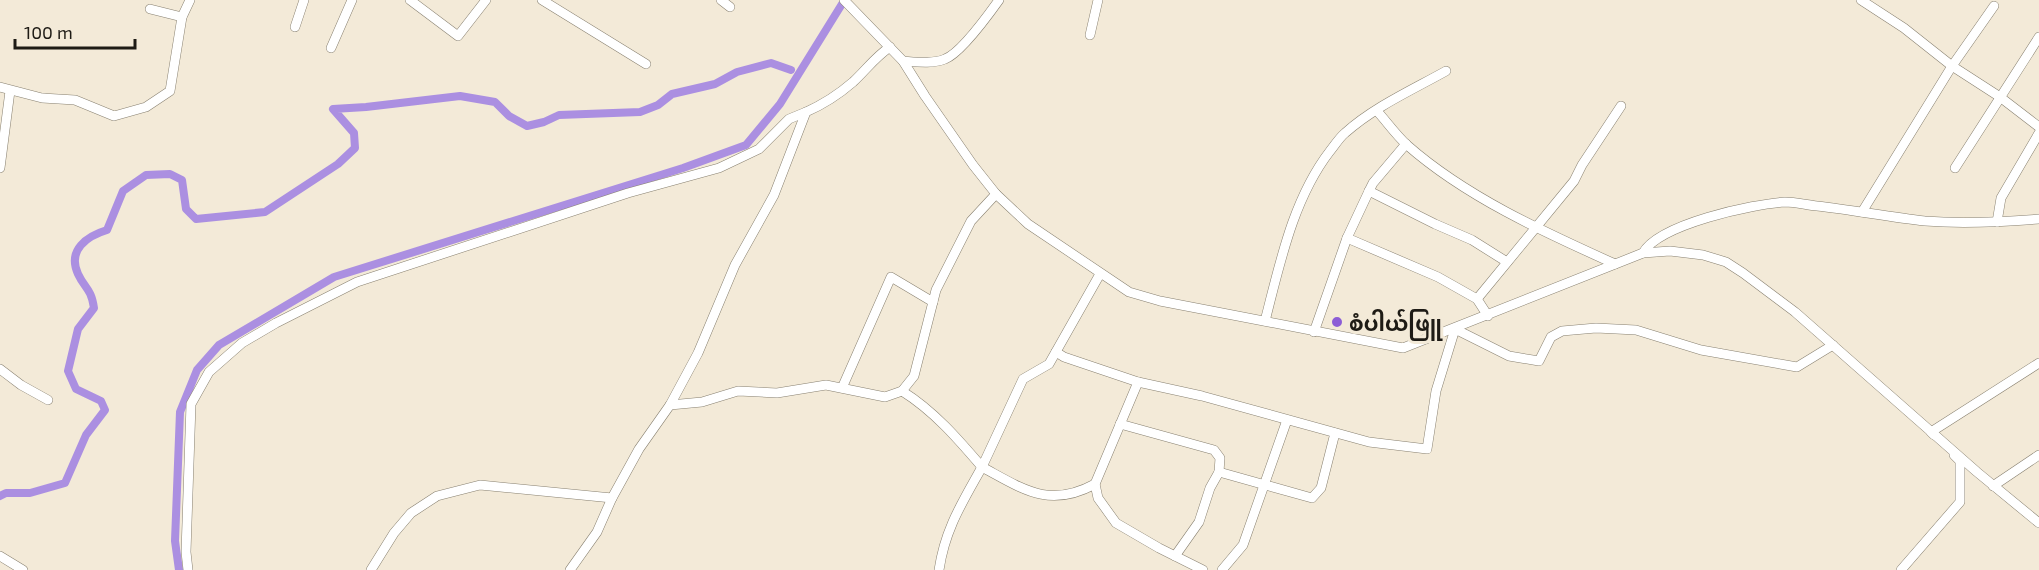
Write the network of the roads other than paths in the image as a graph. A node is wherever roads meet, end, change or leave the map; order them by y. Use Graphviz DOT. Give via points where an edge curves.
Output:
graph roads {
  1 [pos="190,0"];
  2 [pos="303,0"];
  3 [pos="352,0"];
  4 [pos="410,0"];
  5 [pos="486,0"];
  6 [pos="542,0"];
  7 [pos="721,0"];
  8 [pos="844,0"];
  9 [pos="999,0"];
  10 [pos="1098,0"];
  11 [pos="1861,0"];
  12 [pos="1994,6"];
  13 [pos="730,7"];
  14 [pos="150,9"];
  15 [pos="182,17"];
  16 [pos="295,27"];
  17 [pos="1090,35"];
  18 [pos="2039,37"];
  19 [pos="890,47"];
  20 [pos="331,48"];
  21 [pos="903,61"];
  22 [pos="646,64"];
  23 [pos="1952,66"];
  24 [pos="1446,71"];
  25 [pos="0,87"];
  26 [pos="10,91"];
  27 [pos="2000,97"];
  28 [pos="1622,106"];
  29 [pos="1377,111"];
  30 [pos="806,112"];
  31 [pos="2039,127"];
  32 [pos="2039,133"];
  33 [pos="1406,144"];
  34 [pos="0,168"];
  35 [pos="1955,168"];
  36 [pos="1369,191"];
  37 [pos="996,194"];
  38 [pos="1862,212"];
  39 [pos="2039,219"];
  40 [pos="1997,222"];
  41 [pos="1537,227"];
  42 [pos="1347,238"];
  43 [pos="1642,253"];
  44 [pos="1507,262"];
  45 [pos="1615,264"];
  46 [pos="1100,274"];
  47 [pos="1477,299"];
  48 [pos="933,302"];
  49 [pos="1488,316"];
  50 [pos="1265,321"];
  51 [pos="1455,329"];
  52 [pos="1314,332"];
  53 [pos="1833,345"];
  54 [pos="1056,352"];
  55 [pos="2039,363"];
  56 [pos="0,369"];
  57 [pos="1138,382"];
  58 [pos="842,388"];
  59 [pos="903,391"];
  60 [pos="48,400"];
  61 [pos="670,405"];
  62 [pos="1287,420"];
  63 [pos="1120,424"];
  64 [pos="1931,432"];
  65 [pos="1335,433"];
  66 [pos="2039,455"];
  67 [pos="982,467"];
  68 [pos="1219,472"];
  69 [pos="1095,484"];
  70 [pos="1264,485"];
  71 [pos="1993,486"];
  72 [pos="612,498"];
  73 [pos="2039,523"];
  74 [pos="0,556"];
  75 [pos="1175,556"];
  76 [pos="23,570"];
  77 [pos="188,570"];
  78 [pos="371,570"];
  79 [pos="570,570"];
  80 [pos="939,570"];
  81 [pos="1203,570"];
  82 [pos="1222,570"];
  83 [pos="1901,570"];
  1 -- 15 [label="street"];
  2 -- 16 [label="street"];
  3 -- 20 [label="street"];
  4 -- 5 [label="street" via="458,36"];
  6 -- 22 [label="street"];
  7 -- 13 [label="street"];
  8 -- 19 [label="street"];
  9 -- 21 [label="street" via="961,47 946,59"];
  10 -- 17 [label="street"];
  11 -- 23 [label="street"];
  12 -- 23 [label="street"];
  14 -- 15 [label="street"];
  15 -- 26 [label="street" via="170,91 147,107 114,116 75,100"];
  18 -- 27 [label="street"];
  19 -- 21 [label="street"];
  19 -- 30 [label="street" via="829,102"];
  21 -- 37 [label="street"];
  23 -- 27 [label="street"];
  23 -- 38 [label="street"];
  24 -- 29 [label="street"];
  25 -- 26 [label="street"];
  26 -- 34 [label="street"];
  27 -- 31 [label="street"];
  27 -- 35 [label="street"];
  28 -- 41 [label="street" via="1574,181"];
  29 -- 33 [label="street"];
  29 -- 50 [label="street" via="1344,134 1315,173 1300,202 1281,258"];
  30 -- 61 [label="street" via="774,195 735,265 698,353"];
  30 -- 77 [label="street" via="789,120 759,149 719,168 628,193 357,282 242,343 209,372 191,404"];
  32 -- 40 [label="street" via="2001,198"];
  33 -- 36 [label="street"];
  33 -- 41 [label="street" via="1451,178"];
  36 -- 42 [label="street"];
  36 -- 44 [label="street" via="1472,240"];
  37 -- 46 [label="street" via="1028,224"];
  37 -- 48 [label="street" via="971,221"];
  38 -- 40 [label="street" via="1927,221"];
  38 -- 43 [label="street" via="1785,202 1746,209 1688,223 1659,237"];
  39 -- 40 [label="street"];
  41 -- 44 [label="street"];
  41 -- 45 [label="street"];
  42 -- 47 [label="street" via="1438,277"];
  42 -- 52 [label="street"];
  43 -- 45 [label="street"];
  43 -- 53 [label="street" via="1670,251 1726,262"];
  44 -- 47 [label="street"];
  45 -- 49 [label="street"];
  46 -- 50 [label="street" via="1129,292 1160,302"];
  46 -- 54 [label="street"];
  47 -- 49 [label="street"];
  48 -- 58 [label="street" via="891,277"];
  48 -- 59 [label="street" via="914,376"];
  49 -- 51 [label="street"];
  50 -- 52 [label="street"];
  51 -- 52 [label="street" via="1403,348"];
  51 -- 53 [label="street" via="1509,356 1539,361 1551,337 1562,331 1596,328 1636,330 1701,350 1797,367"];
  51 -- 65 [label="street" via="1436,391 1427,449 1369,442"];
  53 -- 64 [label="street"];
  54 -- 57 [label="street"];
  54 -- 67 [label="street" via="1049,363 1023,379"];
  55 -- 64 [label="street"];
  56 -- 60 [label="street"];
  57 -- 62 [label="street"];
  57 -- 63 [label="street"];
  58 -- 59 [label="street" via="885,397"];
  58 -- 61 [label="street" via="826,385 777,393 738,391 702,402"];
  59 -- 67 [label="street" via="952,432"];
  61 -- 72 [label="street" via="639,449"];
  62 -- 65 [label="street"];
  62 -- 70 [label="street"];
  63 -- 68 [label="street" via="1214,450 1220,458"];
  63 -- 69 [label="street"];
  64 -- 71 [label="street"];
  64 -- 83 [label="street" via="1959,461 1960,502"];
  65 -- 70 [label="street" via="1321,488 1312,498"];
  66 -- 71 [label="street"];
  67 -- 69 [label="street" via="1022,488 1048,496 1066,496"];
  67 -- 80 [label="street" via="951,522"];
  68 -- 70 [label="street"];
  68 -- 75 [label="street" via="1199,522"];
  69 -- 75 [label="street" via="1098,498 1116,523"];
  70 -- 82 [label="street" via="1243,545"];
  71 -- 73 [label="street"];
  72 -- 78 [label="street" via="480,485 437,496 411,513 394,532"];
  72 -- 79 [label="street" via="597,532"];
  74 -- 76 [label="street"];
  75 -- 81 [label="street"];
}
